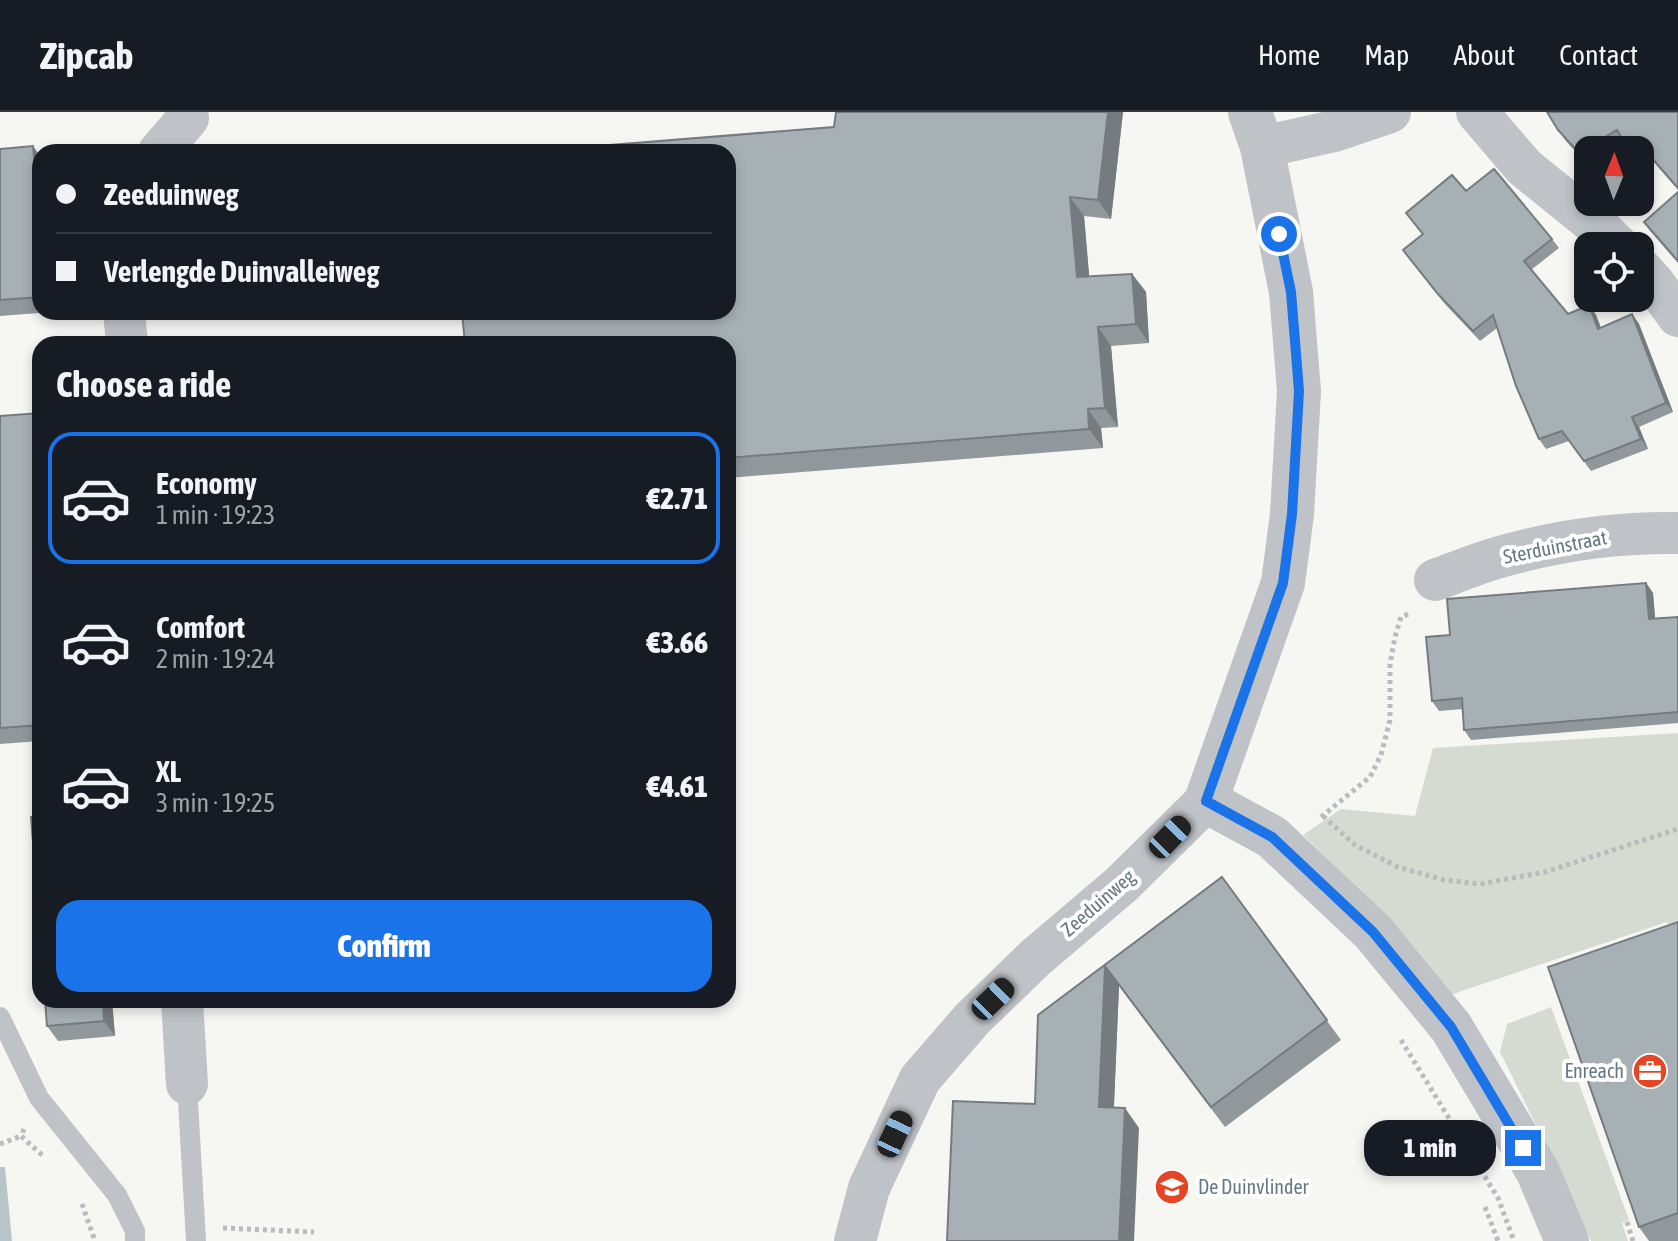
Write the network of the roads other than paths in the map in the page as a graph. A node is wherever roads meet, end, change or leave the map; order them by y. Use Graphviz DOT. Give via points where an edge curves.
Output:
graph roads {
  1 [pos="1390,112"];
  2 [pos="1477,112"];
  3 [pos="189,114"];
  4 [pos="1256,130"];
  5 [pos="165,144"];
  6 [pos="1604,232"];
  7 [pos="1654,283"];
  8 [pos="1678,316"];
  9 [pos="1678,533"];
  10 [pos="1435,580"];
  11 [pos="1206,801"];
  12 [pos="182,1008"];
  13 [pos="0,1017"];
  14 [pos="187,1084"];
  15 [pos="195,1234"];
  16 [pos="135,1241"];
  17 [pos="855,1241"];
  18 [pos="1567,1241"];
  1 -- 4 [label="street" via="1334,131"];
  2 -- 6 [label="street" via="1524,167"];
  3 -- 5 [label="street"];
  4 -- 11 [label="street, Zeeduinweg" via="1291,292 1299,391 1292,514 1283,583"];
  7 -- 8 [label="street"];
  9 -- 10 [label="street, Sterduinstraat" via="1564,542"];
  11 -- 17 [label="street, Zeeduinweg" via="982,1009 920,1079 869,1188"];
  11 -- 18 [label="street" via="1272,837 1373,932 1451,1027 1538,1172"];
  12 -- 14 [label="street"];
  13 -- 16 [label="lane" via="39,1098 117,1195"];
  14 -- 15 [label="lane"];
}
